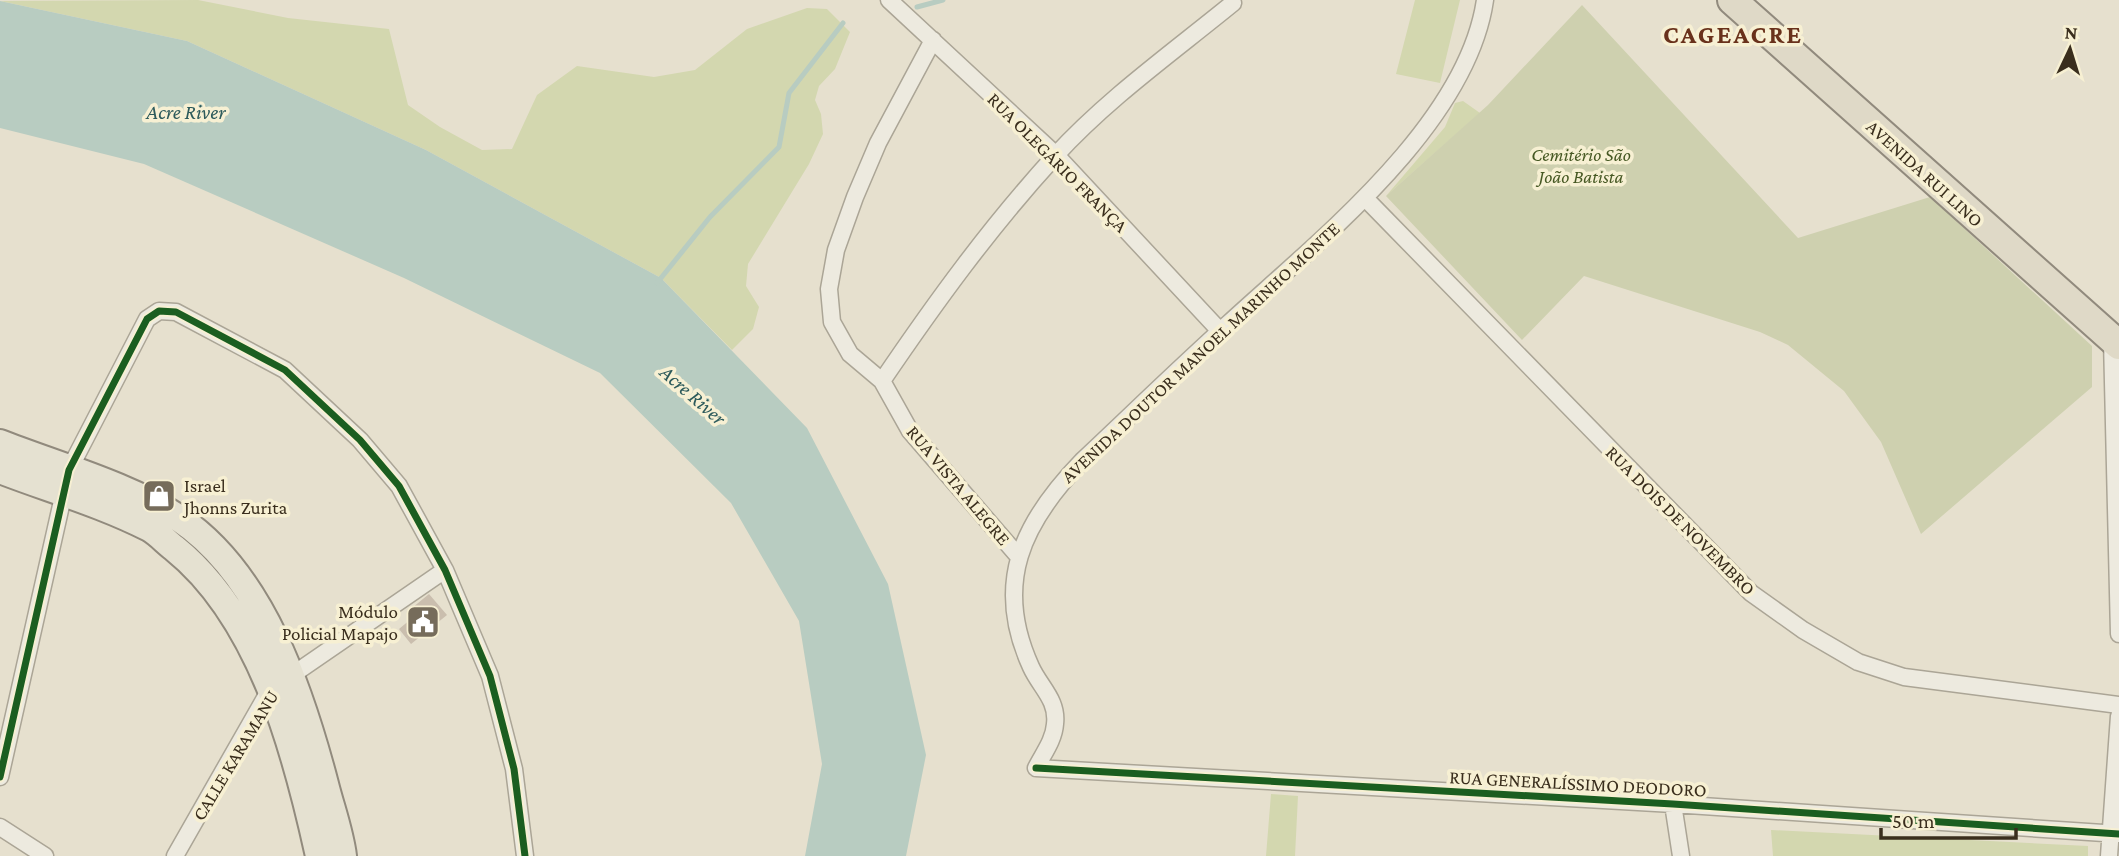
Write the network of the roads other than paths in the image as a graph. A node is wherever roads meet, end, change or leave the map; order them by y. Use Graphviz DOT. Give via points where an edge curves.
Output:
graph roads {
  1 [pos="889,0"];
  2 [pos="1485,0"];
  3 [pos="1732,0"];
  4 [pos="1233,3"];
  5 [pos="933,40"];
  6 [pos="1056,155"];
  7 [pos="1365,198"];
  8 [pos="1220,331"];
  9 [pos="2116,342"];
  10 [pos="882,381"];
  11 [pos="0,443"];
  12 [pos="0,470"];
  13 [pos="66,483"];
  14 [pos="1019,557"];
  15 [pos="445,570"];
  16 [pos="2119,634"];
  17 [pos="293,673"];
  18 [pos="269,691"];
  19 [pos="2119,705"];
  20 [pos="2119,716"];
  21 [pos="1036,768"];
  22 [pos="0,777"];
  23 [pos="1673,804"];
  24 [pos="0,827"];
  25 [pos="2114,833"];
  26 [pos="45,856"];
  27 [pos="175,856"];
  28 [pos="318,856"];
  29 [pos="343,856"];
  30 [pos="525,856"];
  31 [pos="1681,856"];
  32 [pos="2109,856"];
  1 -- 5 [label="street, RUA OLEGÁRIO FRANÇA"];
  2 -- 7 [label="street, AVENIDA DOUTOR MANOEL MARINHO MONTE" via="1460,77"];
  3 -- 9 [label="highway, AVENIDA RUI LINO"];
  4 -- 6 [label="street"];
  5 -- 6 [label="street, RUA OLEGÁRIO FRANÇA"];
  5 -- 10 [label="street, RUA VISTA ALEGRE" via="855,197 836,250 829,289 832,322 850,354"];
  6 -- 8 [label="street, RUA OLEGÁRIO FRANÇA"];
  6 -- 10 [label="street" via="951,279"];
  7 -- 8 [label="street, AVENIDA DOUTOR MANOEL MARINHO MONTE"];
  7 -- 19 [label="street, RUA DOIS DE NOVEMBRO" via="1751,593 1803,630 1858,662 1904,677"];
  8 -- 14 [label="street, AVENIDA DOUTOR MANOEL MARINHO MONTE" via="1053,491 1027,532"];
  9 -- 16 [label="street"];
  10 -- 14 [label="street, RUA VISTA ALEGRE" via="910,430"];
  11 -- 13 [label="main road"];
  12 -- 13 [label="main road"];
  13 -- 15 [label="street" via="146,319 159,311 176,312 285,370 360,440 399,486"];
  13 -- 17 [label="main road" via="143,499 182,520 216,552 246,590"];
  13 -- 18 [label="main road" via="151,529 184,556 232,612 253,646"];
  13 -- 22 [label="street"];
  14 -- 21 [label="street, AVENIDA DOUTOR MANOEL MARINHO MONTE" via="1012,590 1018,638 1037,678 1051,695 1055,711 1052,739"];
  15 -- 17 [label="street, CALLE KARAMANU"];
  15 -- 30 [label="street" via="490,676 514,769"];
  17 -- 18 [label="street, CALLE KARAMANU"];
  17 -- 29 [label="main road"];
  18 -- 27 [label="street, CALLE KARAMANU"];
  18 -- 28 [label="main road" via="291,744"];
  20 -- 25 [label="street"];
  21 -- 23 [label="street, RUA GENERALÍSSIMO DEODORO"];
  23 -- 25 [label="street, RUA GENERALÍSSIMO DEODORO"];
  23 -- 31 [label="street"];
  24 -- 26 [label="street"];
  25 -- 32 [label="street"];
}
